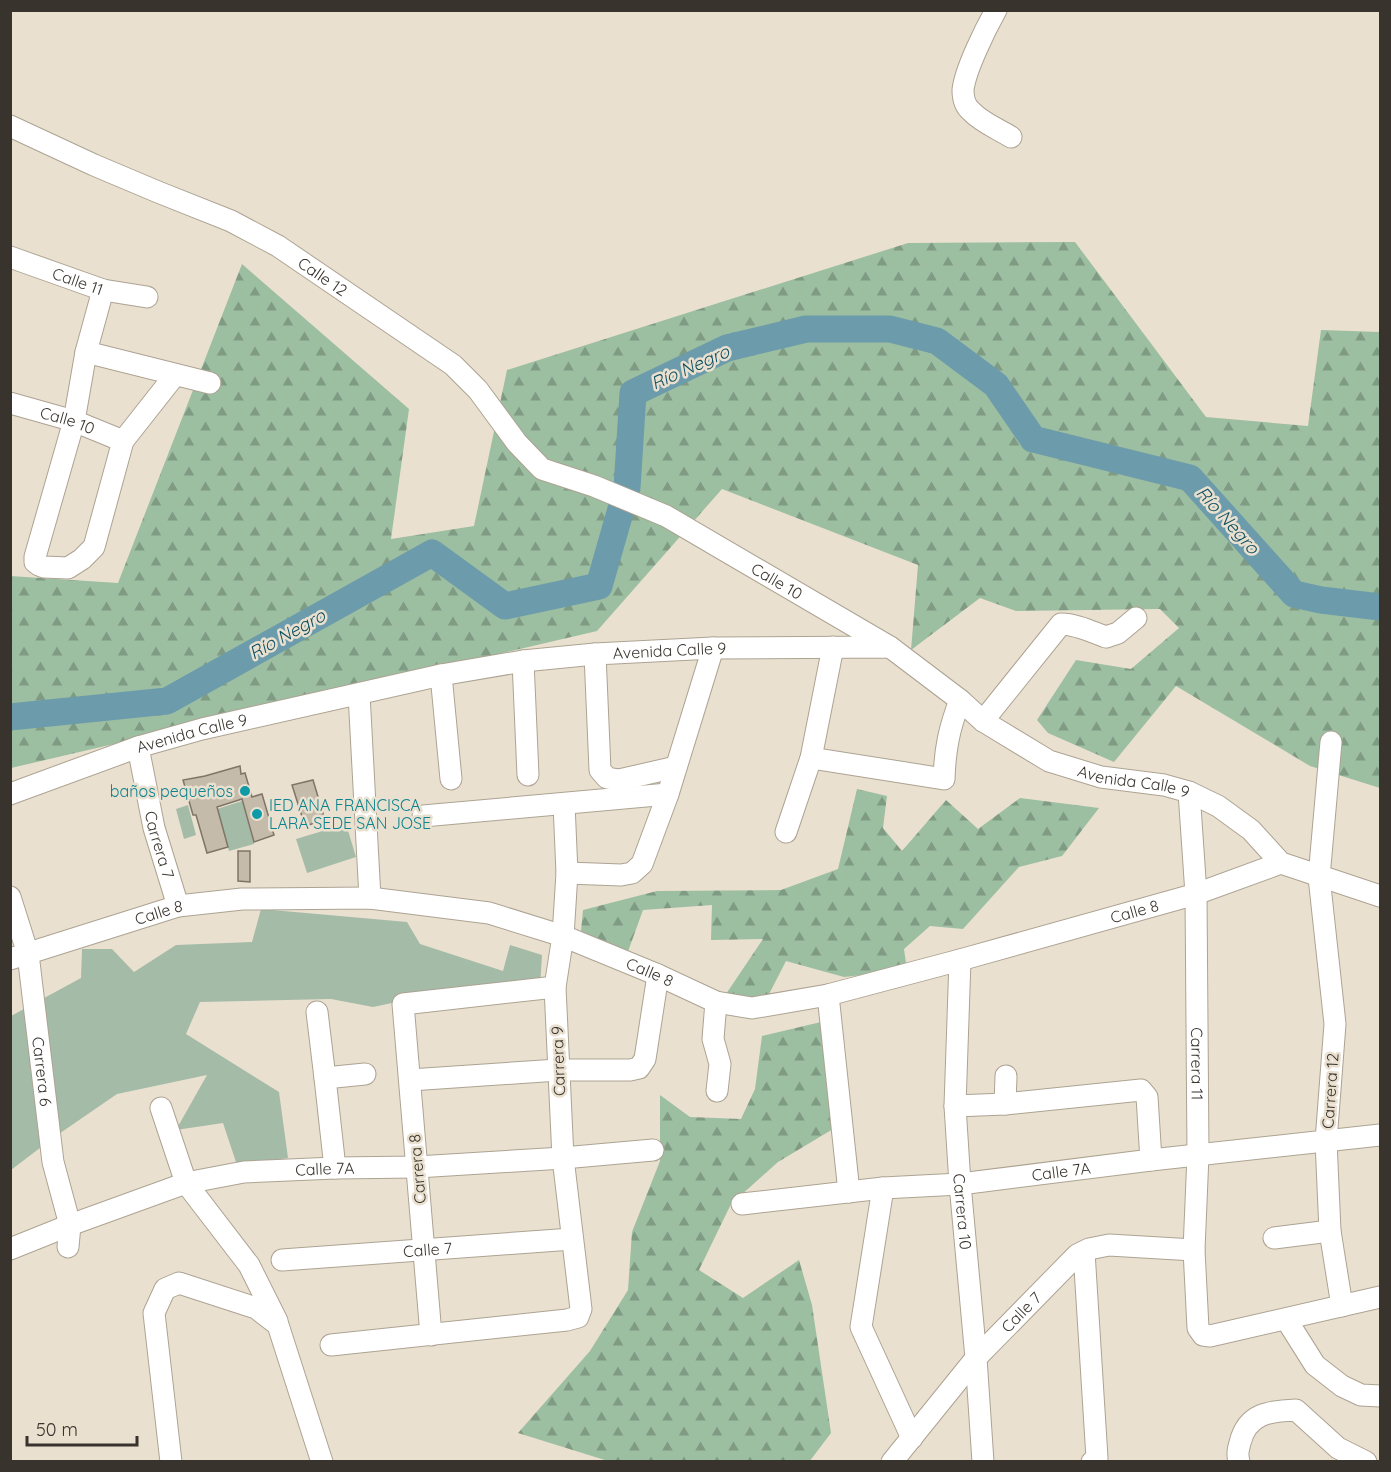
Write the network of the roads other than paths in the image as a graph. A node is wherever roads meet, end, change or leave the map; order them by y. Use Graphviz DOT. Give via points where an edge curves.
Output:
graph roads {
  1 [pos="996,10"];
  2 [pos="10,126"];
  3 [pos="1011,137"];
  4 [pos="10,257"];
  5 [pos="103,290"];
  6 [pos="147,297"];
  7 [pos="86,352"];
  8 [pos="175,375"];
  9 [pos="210,383"];
  10 [pos="10,403"];
  11 [pos="74,421"];
  12 [pos="123,441"];
  13 [pos="666,516"];
  14 [pos="1136,618"];
  15 [pos="833,647"];
  16 [pos="890,647"];
  17 [pos="713,648"];
  18 [pos="595,654"];
  19 [pos="523,661"];
  20 [pos="441,675"];
  21 [pos="359,694"];
  22 [pos="960,700"];
  23 [pos="983,721"];
  24 [pos="1331,742"];
  25 [pos="138,747"];
  26 [pos="811,758"];
  27 [pos="676,767"];
  28 [pos="528,776"];
  29 [pos="451,779"];
  30 [pos="1189,792"];
  31 [pos="10,794"];
  32 [pos="668,794"];
  33 [pos="564,804"];
  34 [pos="423,816"];
  35 [pos="786,832"];
  36 [pos="1281,863"];
  37 [pos="567,873"];
  38 [pos="1319,877"];
  39 [pos="1196,894"];
  40 [pos="1380,896"];
  41 [pos="10,897"];
  42 [pos="370,898"];
  43 [pos="178,906"];
  44 [pos="563,936"];
  45 [pos="19,957"];
  46 [pos="960,960"];
  47 [pos="658,975"];
  48 [pos="555,987"];
  49 [pos="828,995"];
  50 [pos="716,1002"];
  51 [pos="317,1012"];
  52 [pos="558,1070"];
  53 [pos="365,1074"];
  54 [pos="1006,1076"];
  55 [pos="326,1078"];
  56 [pos="410,1080"];
  57 [pos="717,1091"];
  58 [pos="1005,1104"];
  59 [pos="956,1106"];
  60 [pos="160,1108"];
  61 [pos="1380,1135"];
  62 [pos="1326,1141"];
  63 [pos="653,1150"];
  64 [pos="1198,1155"];
  65 [pos="563,1158"];
  66 [pos="1151,1160"];
  67 [pos="417,1167"];
  68 [pos="335,1168"];
  69 [pos="186,1183"];
  70 [pos="960,1184"];
  71 [pos="883,1188"];
  72 [pos="849,1192"];
  73 [pos="742,1204"];
  74 [pos="70,1225"];
  75 [pos="1330,1231"];
  76 [pos="1274,1238"];
  77 [pos="572,1239"];
  78 [pos="68,1247"];
  79 [pos="424,1249"];
  80 [pos="10,1250"];
  81 [pos="1194,1250"];
  82 [pos="1083,1252"];
  83 [pos="282,1260"];
  84 [pos="1380,1297"];
  85 [pos="1342,1306"];
  86 [pos="1286,1319"];
  87 [pos="278,1325"];
  88 [pos="431,1335"];
  89 [pos="331,1345"];
  90 [pos="976,1358"];
  91 [pos="1380,1396"];
  92 [pos="912,1438"];
  93 [pos="1095,1460"];
  94 [pos="171,1461"];
  95 [pos="322,1461"];
  96 [pos="892,1461"];
  97 [pos="983,1461"];
  98 [pos="1239,1461"];
  99 [pos="1366,1461"];
  1 -- 3 [label="street" via="970,67 964,101 970,111"];
  2 -- 13 [label="street, Calle 12" via="231,221 278,246 453,365 542,469"];
  4 -- 5 [label="street, Calle 11"];
  5 -- 6 [label="street, Calle 11"];
  5 -- 7 [label="street"];
  7 -- 8 [label="street"];
  7 -- 11 [label="street"];
  8 -- 9 [label="street"];
  8 -- 12 [label="street"];
  10 -- 11 [label="street, Calle 10"];
  11 -- 12 [label="street, Calle 10"];
  11 -- 12 [label="street" via="35,557 39,565 68,567 94,547"];
  13 -- 16 [label="street, Calle 10"];
  14 -- 23 [label="street" via="1118,633 1106,637 1061,624"];
  15 -- 16 [label="street, Avenida Calle 9"];
  15 -- 17 [label="street, Avenida Calle 9"];
  15 -- 26 [label="street"];
  16 -- 22 [label="street, Avenida Calle 9"];
  17 -- 18 [label="street, Avenida Calle 9"];
  17 -- 27 [label="street"];
  18 -- 19 [label="street, Avenida Calle 9"];
  18 -- 27 [label="street" via="600,770 607,778 619,780"];
  19 -- 20 [label="street, Avenida Calle 9"];
  19 -- 28 [label="street"];
  20 -- 21 [label="street, Avenida Calle 9"];
  20 -- 29 [label="street"];
  21 -- 25 [label="street, Avenida Calle 9"];
  21 -- 42 [label="street"];
  22 -- 23 [label="street, Avenida Calle 9"];
  22 -- 26 [label="street" via="950,726 944,779"];
  23 -- 30 [label="street, Avenida Calle 9" via="1059,765 1101,777 1164,784"];
  24 -- 38 [label="street, Carrera 12"];
  25 -- 31 [label="street, Avenida Calle 9"];
  25 -- 43 [label="street, Carrera 7" via="154,828"];
  26 -- 35 [label="street"];
  27 -- 32 [label="street"];
  30 -- 36 [label="street, Avenida Calle 9" via="1218,806 1251,830"];
  30 -- 39 [label="street, Carrera 11"];
  32 -- 33 [label="street"];
  32 -- 37 [label="street" via="642,864 632,873"];
  33 -- 34 [label="street"];
  33 -- 37 [label="street, Carrera 9"];
  36 -- 38 [label="street"];
  36 -- 39 [label="street, Calle 8"];
  37 -- 44 [label="street, Carrera 9"];
  38 -- 40 [label="street"];
  38 -- 62 [label="street, Carrera 12" via="1335,1024"];
  39 -- 46 [label="street, Calle 8"];
  39 -- 64 [label="street, Carrera 11"];
  41 -- 45 [label="street, Carrera 6"];
  42 -- 43 [label="street, Calle 8" via="242,899"];
  42 -- 44 [label="street, Calle 8" via="489,913"];
  43 -- 45 [label="street, Calle 8"];
  44 -- 47 [label="street, Calle 8"];
  44 -- 48 [label="street, Carrera 9"];
  45 -- 74 [label="street, Carrera 6" via="53,1162"];
  46 -- 49 [label="street, Calle 8"];
  46 -- 59 [label="street, Carrera 10"];
  47 -- 50 [label="street, Calle 8"];
  47 -- 52 [label="street" via="645,1059 639,1068"];
  48 -- 52 [label="street, Carrera 9"];
  48 -- 56 [label="street, Carrera 8" via="403,1004"];
  49 -- 50 [label="street, Calle 8" via="752,1008"];
  49 -- 72 [label="street"];
  50 -- 57 [label="street" via="713,1039 720,1064"];
  51 -- 55 [label="street"];
  52 -- 56 [label="street"];
  52 -- 65 [label="street, Carrera 9"];
  53 -- 55 [label="street"];
  54 -- 58 [label="street"];
  55 -- 68 [label="street"];
  56 -- 67 [label="street, Carrera 8"];
  58 -- 59 [label="street"];
  58 -- 66 [label="street" via="1141,1090 1147,1097"];
  59 -- 70 [label="street, Carrera 10"];
  60 -- 69 [label="street"];
  61 -- 62 [label="street, Calle 7A"];
  62 -- 64 [label="street, Calle 7A"];
  62 -- 75 [label="street, Carrera 12"];
  63 -- 65 [label="street, Calle 7A"];
  64 -- 66 [label="street, Calle 7A"];
  64 -- 81 [label="street, Carrera 11"];
  65 -- 67 [label="street, Calle 7A"];
  65 -- 77 [label="street, Carrera 9"];
  66 -- 70 [label="street, Calle 7A"];
  67 -- 68 [label="street, Calle 7A"];
  67 -- 79 [label="street, Carrera 8"];
  68 -- 69 [label="street, Calle 7A" via="244,1172"];
  69 -- 74 [label="street, Calle 7A"];
  69 -- 87 [label="street" via="249,1265"];
  70 -- 71 [label="street, Calle 7A"];
  70 -- 90 [label="street, Carrera 10"];
  71 -- 72 [label="street, Calle 7A"];
  71 -- 92 [label="street" via="861,1328"];
  72 -- 73 [label="street, Calle 7A"];
  74 -- 78 [label="street, Carrera 6"];
  74 -- 80 [label="street, Calle 7A"];
  75 -- 76 [label="street"];
  75 -- 85 [label="street, Carrera 12"];
  77 -- 79 [label="street, Calle 7"];
  77 -- 88 [label="street, Carrera 9" via="581,1309 578,1317"];
  79 -- 83 [label="street, Calle 7"];
  79 -- 88 [label="street, Carrera 8"];
  81 -- 82 [label="street, Calle 7" via="1109,1245"];
  81 -- 86 [label="street, Carrera 11" via="1198,1328 1203,1335"];
  82 -- 90 [label="street, Calle 7"];
  82 -- 93 [label="street"];
  84 -- 85 [label="street"];
  85 -- 86 [label="street"];
  86 -- 91 [label="street" via="1315,1365 1342,1386 1361,1395"];
  87 -- 94 [label="street" via="256,1308 179,1283 165,1289 154,1313"];
  87 -- 95 [label="street"];
  88 -- 89 [label="street"];
  90 -- 92 [label="street, Calle 7"];
  90 -- 97 [label="street, Carrera 10"];
  92 -- 96 [label="street, Calle 7"];
  98 -- 99 [label="street" via="1242,1433 1256,1417 1296,1410 1338,1448"];
}
